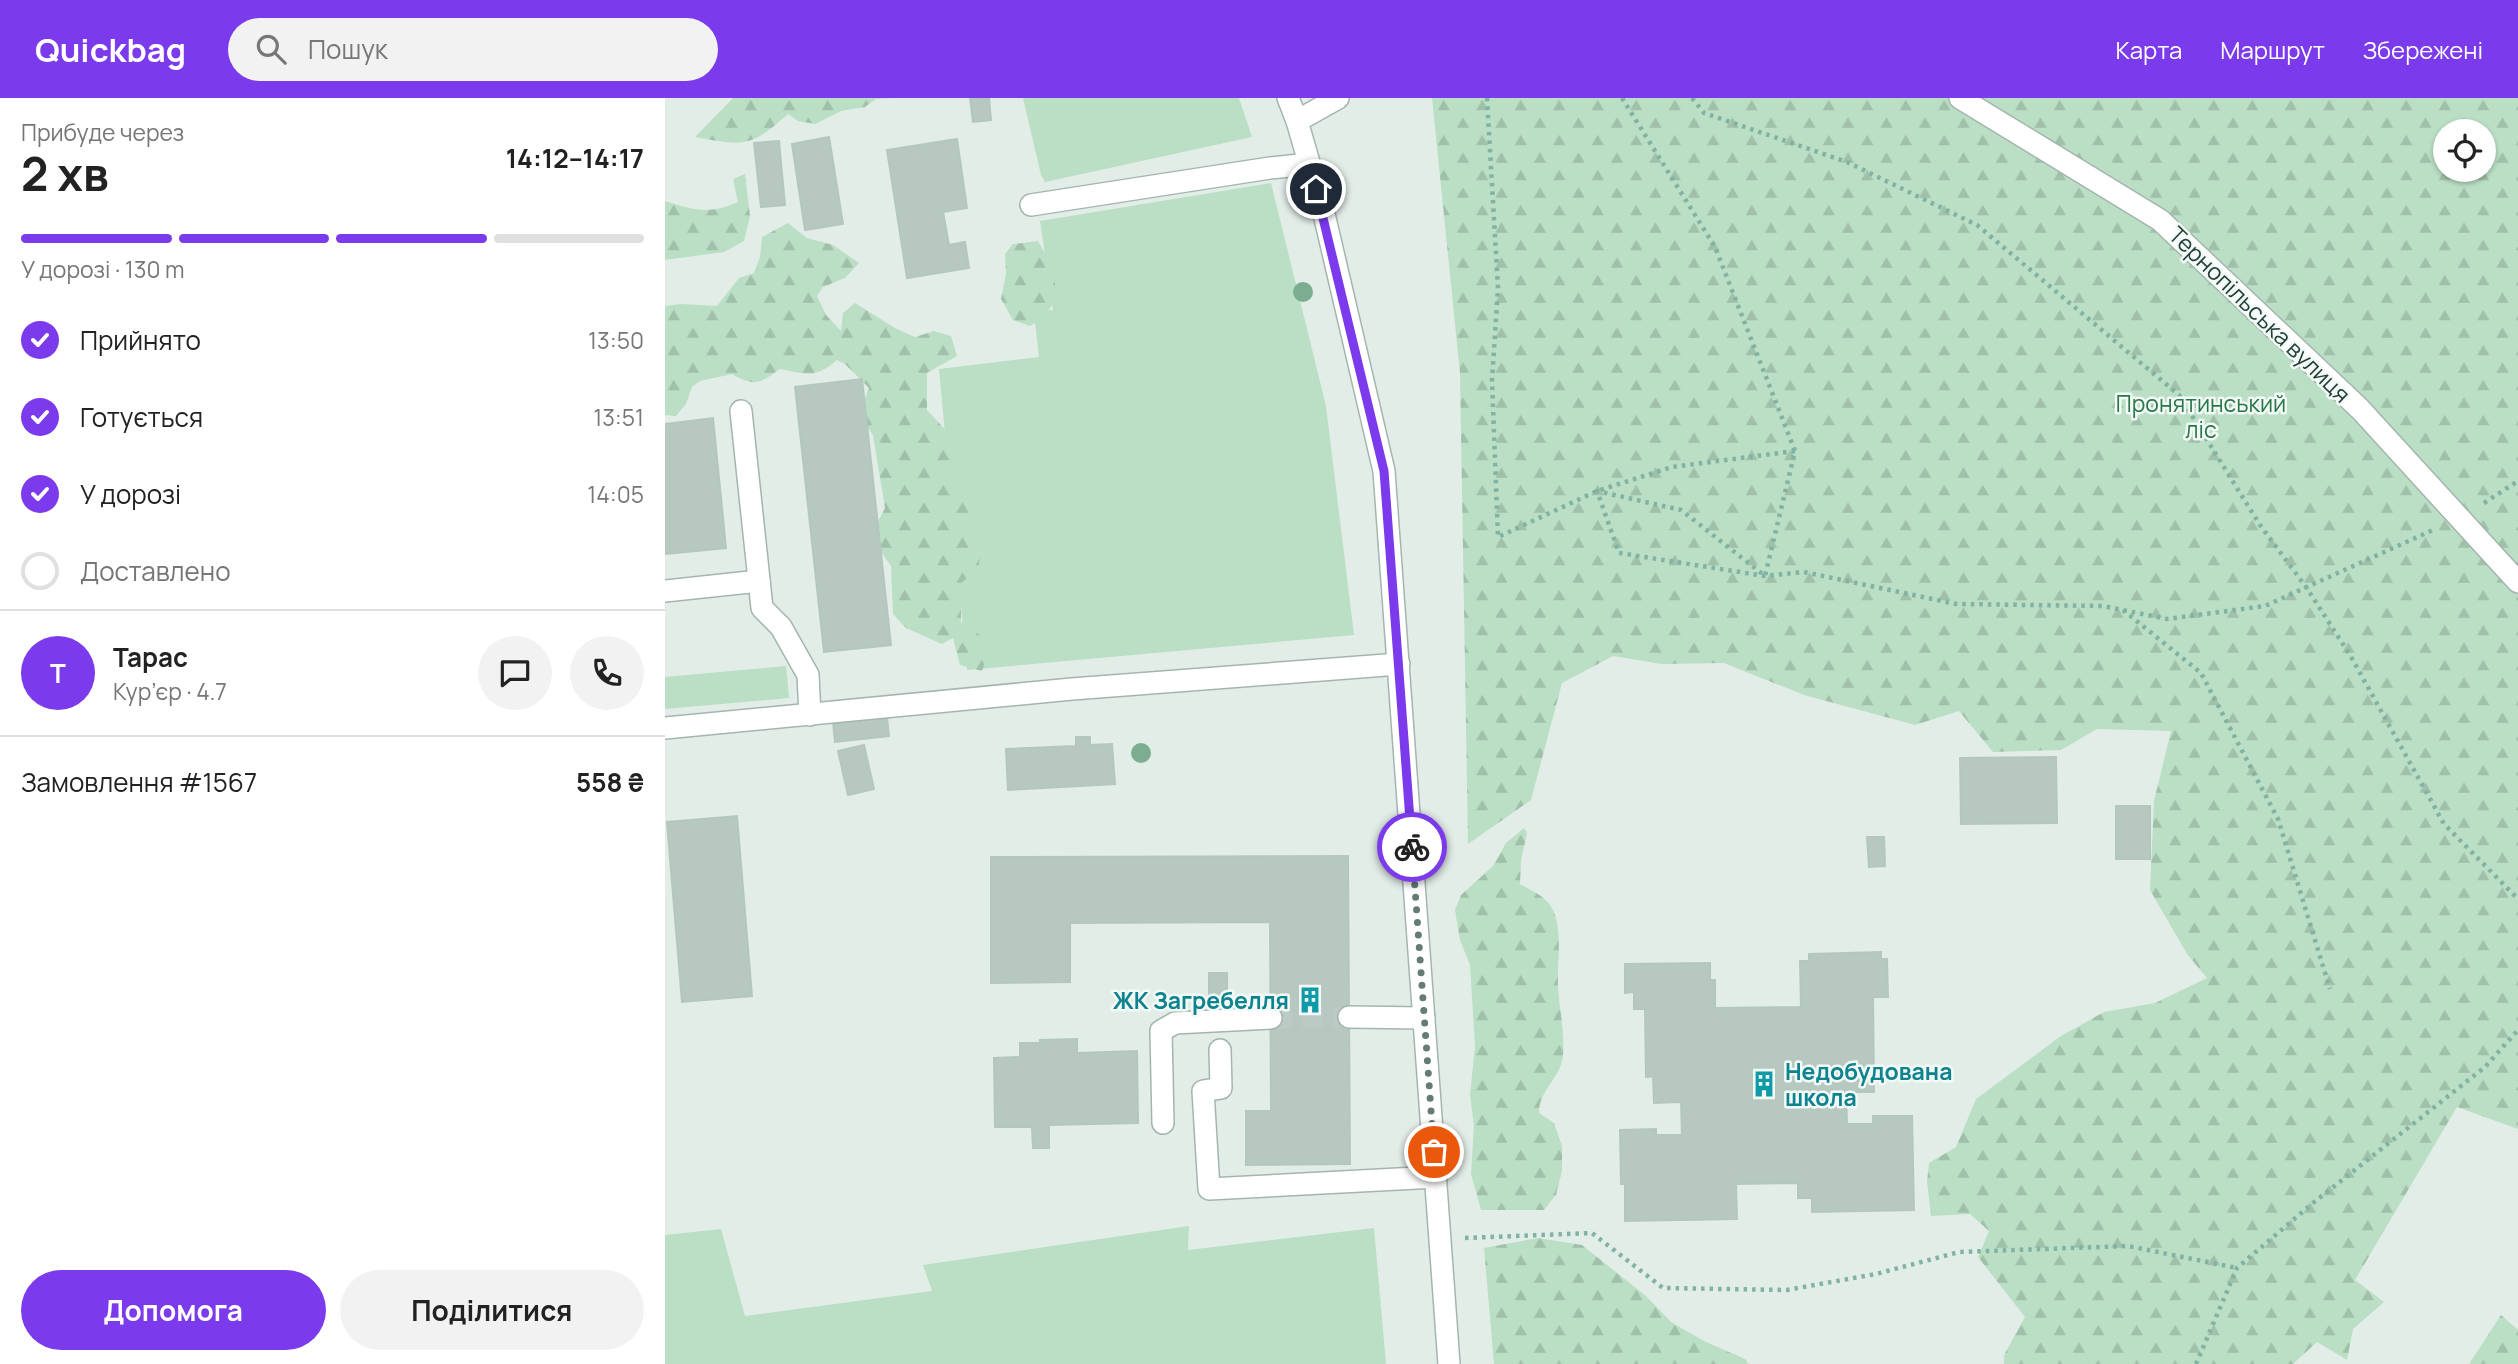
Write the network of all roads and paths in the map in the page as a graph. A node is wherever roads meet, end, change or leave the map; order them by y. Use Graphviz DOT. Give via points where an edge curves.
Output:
graph roads {
  1 [pos="1289,98"];
  2 [pos="1338,98"];
  3 [pos="1487,98"];
  4 [pos="1622,98"];
  5 [pos="1692,98"];
  6 [pos="1960,98"];
  7 [pos="1297,121"];
  8 [pos="1309,164"];
  9 [pos="1031,205"];
  10 [pos="741,411"];
  11 [pos="1795,452"];
  12 [pos="2518,481"];
  13 [pos="1597,491"];
  14 [pos="2460,519"];
  15 [pos="1765,576"];
  16 [pos="759,581"];
  17 [pos="2518,582"];
  18 [pos="2306,587"];
  19 [pos="665,591"];
  20 [pos="2123,610"];
  21 [pos="1399,664"];
  22 [pos="810,715"];
  23 [pos="665,728"];
  24 [pos="2518,899"];
  25 [pos="2330,989"];
  26 [pos="1349,1017"];
  27 [pos="1271,1018"];
  28 [pos="1424,1018"];
  29 [pos="2518,1030"];
  30 [pos="1220,1050"];
  31 [pos="1163,1123"];
  32 [pos="1436,1177"];
  33 [pos="1440,1239"];
  34 [pos="2237,1268"];
  35 [pos="1449,1364"];
  36 [pos="2196,1364"];
  1 -- 7 [label="street"];
  2 -- 7 [label="street"];
  3 -- 13 [label="path" via="1497,288 1492,382 1497,537"];
  4 -- 11 [label="path" via="1714,247"];
  5 -- 18 [label="path" via="1704,113 1847,162 1977,225 2179,395 2260,525"];
  6 -- 14 [label="street, Тернопільська вулиця" via="2160,220 2360,410"];
  7 -- 8 [label="street"];
  8 -- 9 [label="street"];
  8 -- 21 [label="street" via="1384,471"];
  10 -- 16 [label="street"];
  11 -- 13 [label="path" via="1672,467"];
  11 -- 15 [label="path"];
  12 -- 14 [label="path"];
  13 -- 15 [label="path" via="1681,510"];
  13 -- 15 [label="path" via="1619,553"];
  14 -- 17 [label="street, Тернопільська вулиця"];
  14 -- 18 [label="path"];
  15 -- 20 [label="path" via="1804,572 1956,604"];
  16 -- 19 [label="street"];
  16 -- 22 [label="street" via="762,608 781,627 808,675"];
  18 -- 20 [label="path" via="2265,606 2167,619"];
  18 -- 24 [label="path" via="2350,655 2444,824"];
  20 -- 25 [label="path" via="2201,673 2278,819"];
  21 -- 22 [label="street"];
  21 -- 28 [label="street"];
  22 -- 23 [label="street"];
  26 -- 28 [label="street"];
  27 -- 31 [label="street" via="1175,1023 1161,1031"];
  28 -- 32 [label="street"];
  29 -- 34 [label="path" via="2485,1067"];
  30 -- 32 [label="street" via="1221,1088 1203,1091 1209,1189"];
  32 -- 33 [label="street"];
  33 -- 34 [label="path" via="1592,1233 1663,1288 1787,1290 1876,1274 1959,1252 2128,1246"];
  33 -- 35 [label="street"];
  34 -- 36 [label="path"];
}
